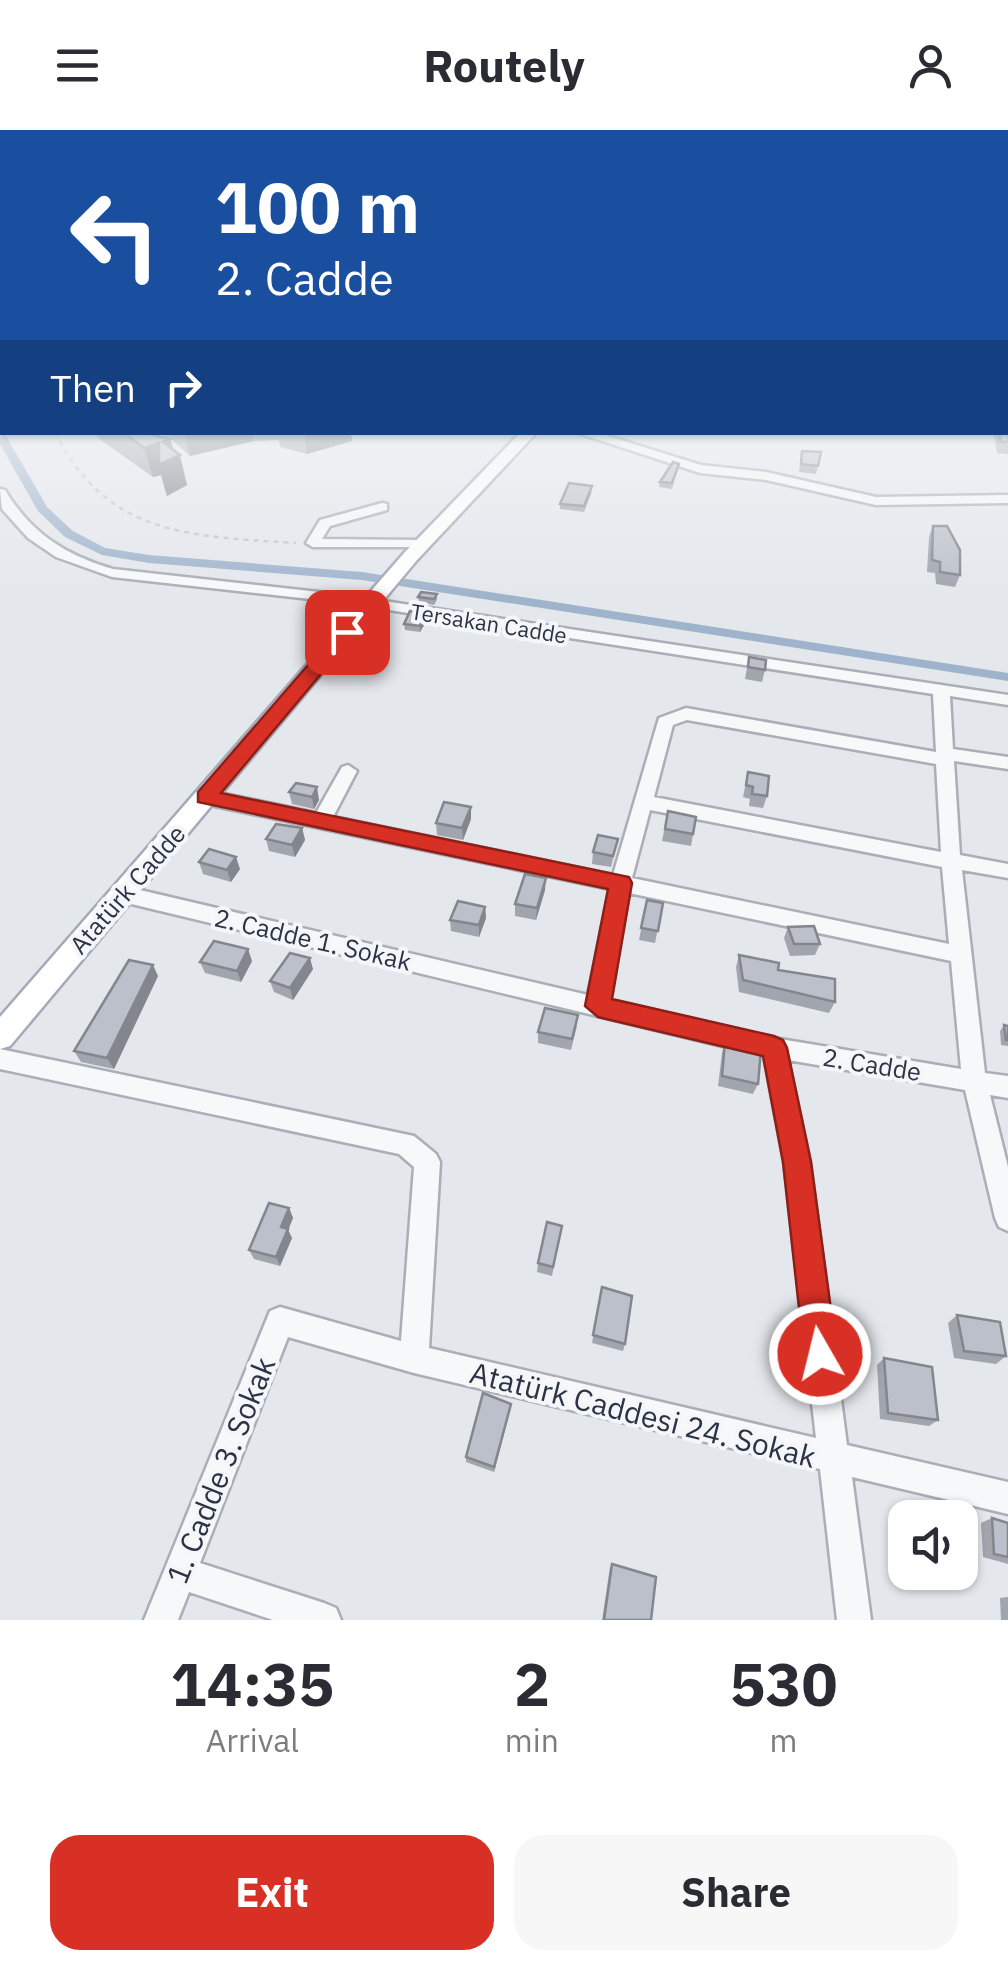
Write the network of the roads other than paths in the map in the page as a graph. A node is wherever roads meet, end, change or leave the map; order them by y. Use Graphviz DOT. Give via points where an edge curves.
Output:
graph roads {
  1 [pos="505,458"];
  2 [pos="663,458"];
  3 [pos="0,493"];
  4 [pos="1008,499"];
  5 [pos="382,507"];
  6 [pos="416,550"];
  7 [pos="370,605"];
  8 [pos="941,691"];
  9 [pos="1008,700"];
  10 [pos="944,756"];
  11 [pos="1008,763"];
  12 [pos="348,771"];
  13 [pos="205,797"];
  14 [pos="644,802"];
  15 [pos="320,824"];
  16 [pos="951,861"];
  17 [pos="1008,871"];
  18 [pos="621,883"];
  19 [pos="123,894"];
  20 [pos="958,954"];
  21 [pos="503,984"];
  22 [pos="598,1006"];
  23 [pos="0,1037"];
  24 [pos="774,1048"];
  25 [pos="0,1059"];
  26 [pos="974,1080"];
  27 [pos="1008,1087"];
  28 [pos="1008,1218"];
  29 [pos="280,1321"];
  30 [pos="414,1359"];
  31 [pos="834,1460"];
  32 [pos="1008,1498"];
  33 [pos="180,1573"];
  34 [pos="161,1620"];
  35 [pos="324,1620"];
  36 [pos="854,1620"];
  1 -- 6 [label="main road, Atatürk Cadde"];
  2 -- 4 [label="street" via="876,502"];
  3 -- 7 [label="street, Tersakan Cadde" via="39,544 76,564"];
  5 -- 6 [label="street" via="324,522 313,544"];
  6 -- 7 [label="main road, Atatürk Cadde"];
  7 -- 8 [label="street, Tersakan Cadde"];
  7 -- 13 [label="main road, Atatürk Cadde"];
  8 -- 9 [label="street, Tersakan Cadde"];
  8 -- 10 [label="street"];
  10 -- 11 [label="street"];
  10 -- 14 [label="street" via="686,714 665,722"];
  10 -- 16 [label="street"];
  12 -- 15 [label="street"];
  13 -- 15 [label="street"];
  13 -- 19 [label="main road, Atatürk Cadde"];
  14 -- 16 [label="street"];
  14 -- 18 [label="street"];
  15 -- 18 [label="street"];
  16 -- 17 [label="street"];
  16 -- 20 [label="street"];
  18 -- 20 [label="street"];
  18 -- 22 [label="street"];
  19 -- 21 [label="street, 2. Cadde 1. Sokak"];
  19 -- 23 [label="main road, Atatürk Cadde"];
  20 -- 26 [label="street"];
  21 -- 22 [label="street, 2. Cadde"];
  22 -- 24 [label="street, 2. Cadde"];
  24 -- 26 [label="street, 2. Cadde"];
  24 -- 31 [label="street" via="797,1162"];
  25 -- 30 [label="street" via="405,1144 427,1162"];
  26 -- 27 [label="street, 2. Cadde"];
  26 -- 28 [label="street"];
  29 -- 30 [label="street, Atatürk Caddesi 24. Sokak"];
  29 -- 33 [label="street, 1. Cadde 3. Sokak"];
  30 -- 31 [label="street, Atatürk Caddesi 24. Sokak"];
  31 -- 32 [label="street, Atatürk Caddesi 24. Sokak"];
  31 -- 36 [label="street"];
  33 -- 34 [label="street, 1. Cadde 3. Sokak"];
  33 -- 35 [label="street"];
}
